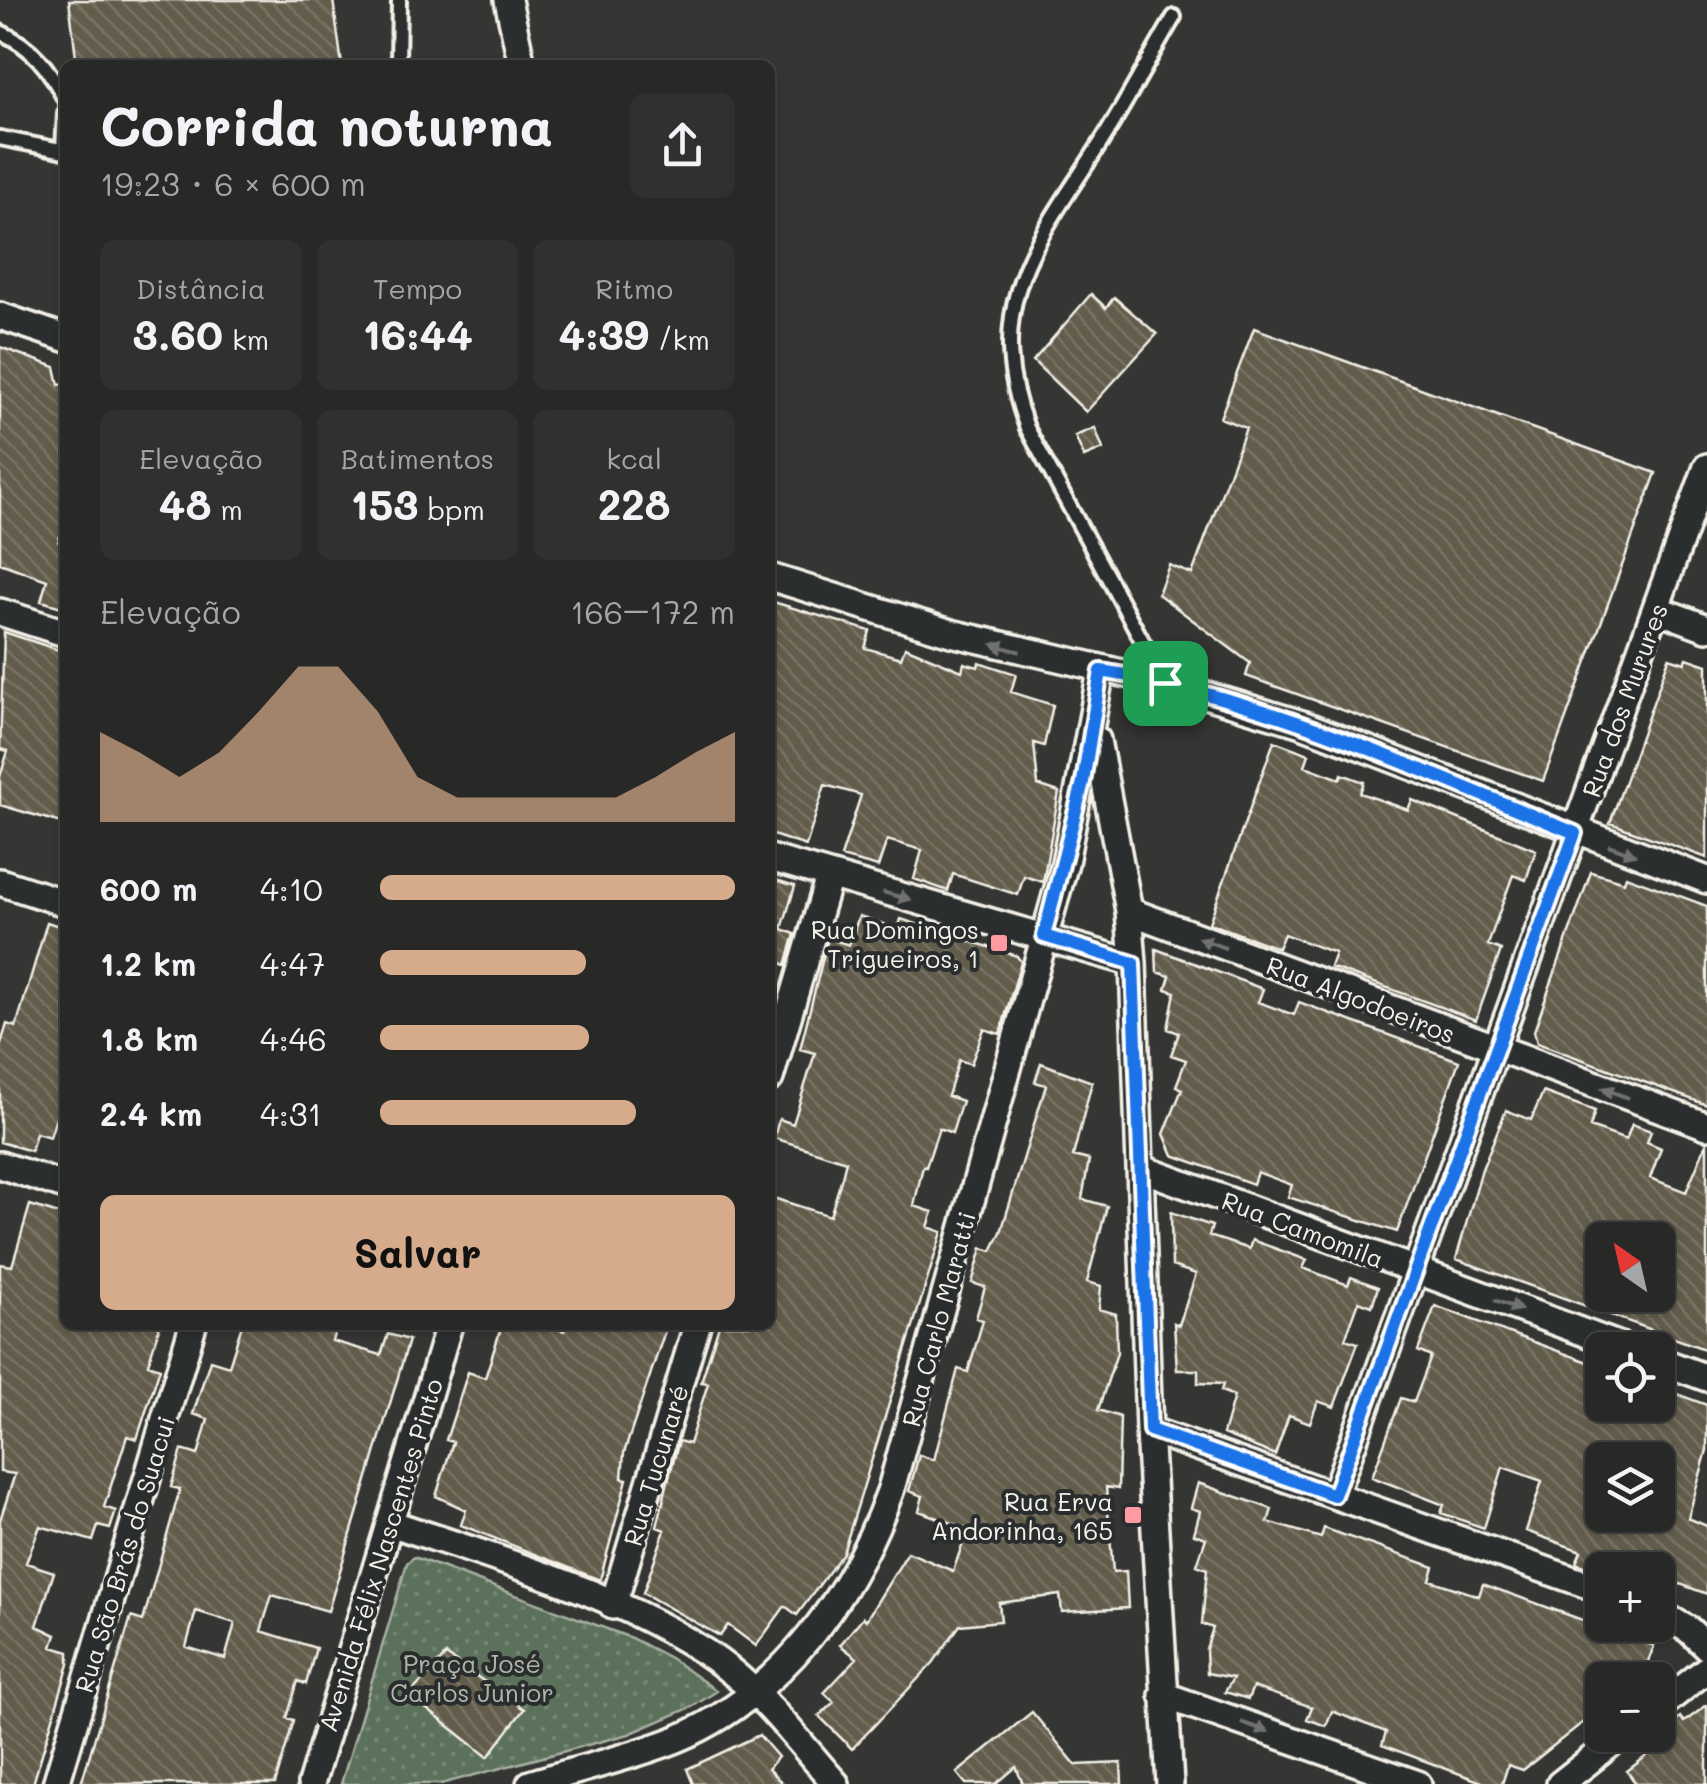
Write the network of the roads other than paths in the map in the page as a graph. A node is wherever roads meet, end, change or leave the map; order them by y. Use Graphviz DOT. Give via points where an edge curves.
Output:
graph roads {
  1 [pos="400,0"];
  2 [pos="508,0"];
  3 [pos="1174,17"];
  4 [pos="0,32"];
  5 [pos="398,60"];
  6 [pos="521,60"];
  7 [pos="60,90"];
  8 [pos="0,138"];
  9 [pos="60,150"];
  10 [pos="0,316"];
  11 [pos="60,336"];
  12 [pos="1707,468"];
  13 [pos="775,578"];
  14 [pos="1656,610"];
  15 [pos="0,612"];
  16 [pos="1707,628"];
  17 [pos="60,631"];
  18 [pos="1101,671"];
  19 [pos="1165,683"];
  20 [pos="1094,725"];
  21 [pos="1575,833"];
  22 [pos="775,860"];
  23 [pos="830,877"];
  24 [pos="1707,880"];
  25 [pos="0,882"];
  26 [pos="60,901"];
  27 [pos="1129,912"];
  28 [pos="1044,936"];
  29 [pos="1133,963"];
  30 [pos="1498,1050"];
  31 [pos="775,1061"];
  32 [pos="1707,1126"];
  33 [pos="1144,1169"];
  34 [pos="1,1170"];
  35 [pos="60,1185"];
  36 [pos="1417,1272"];
  37 [pos="191,1330"];
  38 [pos="448,1330"];
  39 [pos="695,1330"];
  40 [pos="1585,1333"];
  41 [pos="1675,1366"];
  42 [pos="1707,1378"];
  43 [pos="1150,1430"];
  44 [pos="1334,1495"];
  45 [pos="390,1523"];
  46 [pos="1585,1584"];
  47 [pos="613,1606"];
  48 [pos="1675,1622"];
  49 [pos="1707,1647"];
  50 [pos="1707,1669"];
  51 [pos="754,1693"];
  52 [pos="1675,1694"];
  53 [pos="1163,1695"];
  54 [pos="1600,1752"];
  55 [pos="56,1784"];
  56 [pos="311,1784"];
  57 [pos="530,1784"];
  58 [pos="836,1784"];
  59 [pos="1170,1784"];
  60 [pos="1418,1784"];
  61 [pos="1560,1784"];
  1 -- 5 [label="lane"];
  2 -- 6 [label="street"];
  3 -- 19 [label="lane" via="1030,253 1007,348 1026,428"];
  4 -- 7 [label="lane" via="50,70"];
  8 -- 9 [label="lane"];
  10 -- 11 [label="street"];
  12 -- 14 [label="street, Rua dos Murures"];
  18 -- 13 [label="street, one-way"];
  14 -- 16 [label="street"];
  14 -- 21 [label="street, Rua dos Murures"];
  15 -- 17 [label="street"];
  18 -- 19 [label="street"];
  18 -- 20 [label="street, Rua Carlo Maratti"];
  19 -- 21 [label="street" via="1302,724"];
  20 -- 27 [label="street"];
  20 -- 28 [label="street, Rua Carlo Maratti"];
  21 -- 24 [label="street, one-way"];
  21 -- 30 [label="street, Rua dos Murures"];
  22 -- 23 [label="street"];
  23 -- 28 [label="street, one-way"];
  23 -- 31 [label="street"];
  25 -- 26 [label="street"];
  27 -- 29 [label="street"];
  30 -- 27 [label="street, Rua Algodoeiros, one-way"];
  28 -- 29 [label="street"];
  28 -- 51 [label="street, Rua Carlo Maratti" via="872,1542 804,1643"];
  29 -- 33 [label="street"];
  32 -- 30 [label="street, Rua Algodoeiros, one-way"];
  30 -- 36 [label="street, Rua dos Murures"];
  33 -- 36 [label="street, Rua Camomila"];
  33 -- 43 [label="street"];
  34 -- 35 [label="street"];
  36 -- 40 [label="street, Rua Camomila, one-way"];
  36 -- 44 [label="street, Rua dos Murures"];
  37 -- 55 [label="street, Rua São Brás do Suacui"];
  38 -- 45 [label="street, Avenida Félix Nascentes Pinto"];
  39 -- 47 [label="street, Rua Tucunaré"];
  41 -- 42 [label="street"];
  43 -- 44 [label="street"];
  43 -- 53 [label="street"];
  44 -- 46 [label="street"];
  45 -- 47 [label="street"];
  45 -- 56 [label="street, Avenida Félix Nascentes Pinto"];
  47 -- 51 [label="street" via="704,1651"];
  48 -- 49 [label="street"];
  50 -- 52 [label="street"];
  51 -- 57 [label="street, Rua Carlo Maratti" via="675,1739"];
  51 -- 58 [label="street"];
  53 -- 59 [label="street"];
  53 -- 60 [label="street, one-way"];
  54 -- 61 [label="street"];
}
